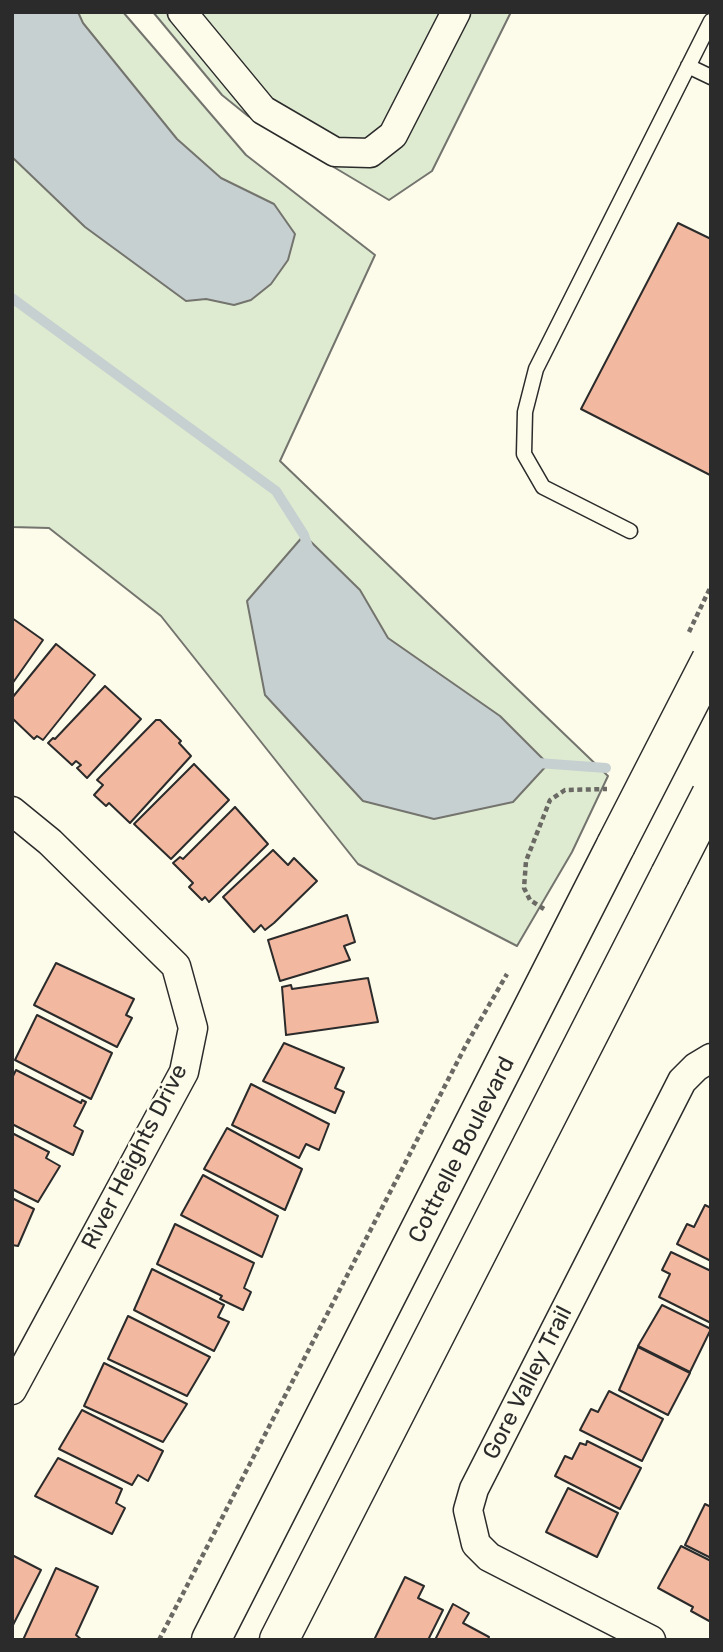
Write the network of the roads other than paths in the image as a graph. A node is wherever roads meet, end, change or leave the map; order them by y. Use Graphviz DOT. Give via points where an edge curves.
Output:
graph roads {
  1 [pos="182,12"];
  2 [pos="456,12"];
  3 [pos="711,21"];
  4 [pos="688,66"];
  5 [pos="711,77"];
  6 [pos="630,531"];
  7 [pos="699,648"];
  8 [pos="711,795"];
  9 [pos="12,811"];
  10 [pos="711,1058"];
  11 [pos="12,1390"];
  12 [pos="211,1640"];
  13 [pos="279,1640"];
  14 [pos="651,1640"];
  1 -- 2 [label="street" via="263,110 335,152 370,153 393,135"];
  3 -- 4 [label="lane"];
  4 -- 5 [label="lane"];
  4 -- 6 [label="lane" via="536,369 525,412 524,454 543,487"];
  7 -- 12 [label="main road, Cottrelle Boulevard, bridge" via="617,845"];
  8 -- 13 [label="main road, bridge"];
  9 -- 11 [label="street, River Heights Drive" via="50,842 176,966 193,1028 184,1072"];
  10 -- 14 [label="street, Gore Valley Trail" via="682,1081 474,1489 468,1510 476,1544 489,1557"];
}
